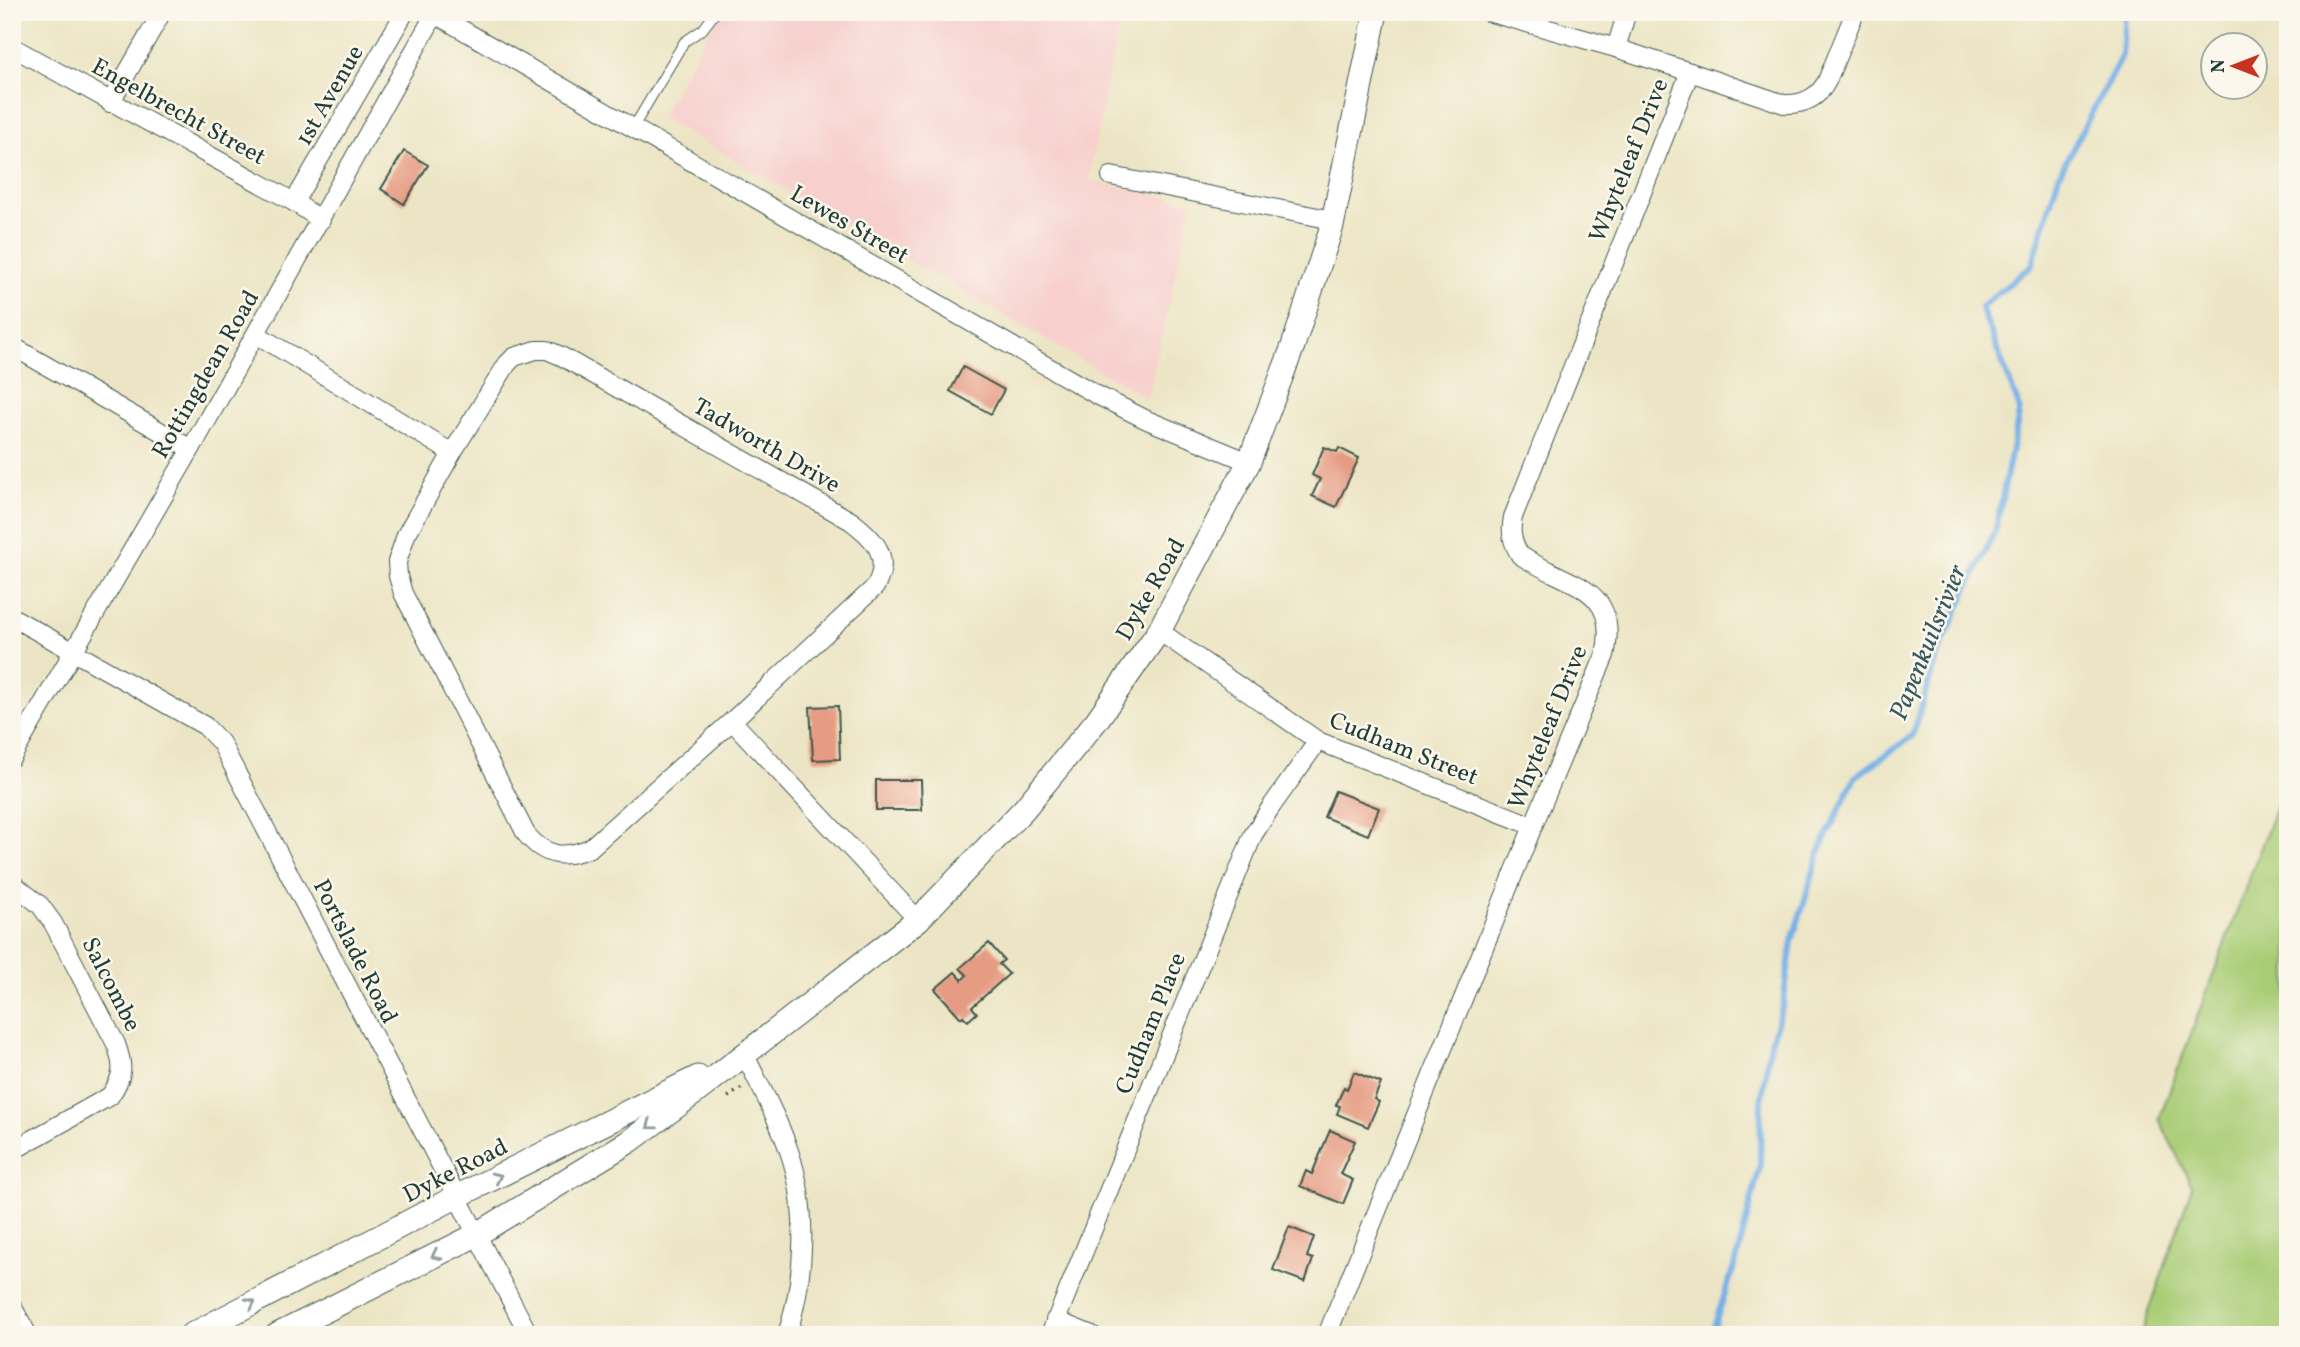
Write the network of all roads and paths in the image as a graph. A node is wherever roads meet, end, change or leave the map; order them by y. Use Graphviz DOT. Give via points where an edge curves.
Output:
graph roads {
  1 [pos="162,12"];
  2 [pos="405,12"];
  3 [pos="716,12"];
  4 [pos="1376,12"];
  5 [pos="1488,12"];
  6 [pos="1627,12"];
  7 [pos="1855,12"];
  8 [pos="435,13"];
  9 [pos="12,47"];
  10 [pos="1616,48"];
  11 [pos="1690,72"];
  12 [pos="110,103"];
  13 [pos="633,128"];
  14 [pos="1111,176"];
  15 [pos="294,202"];
  16 [pos="320,220"];
  17 [pos="1333,220"];
  18 [pos="256,334"];
  19 [pos="12,346"];
  20 [pos="191,449"];
  21 [pos="452,453"];
  22 [pos="1248,462"];
  23 [pos="12,617"];
  24 [pos="1159,631"];
  25 [pos="75,653"];
  26 [pos="732,721"];
  27 [pos="1318,741"];
  28 [pos="12,757"];
  29 [pos="1533,826"];
  30 [pos="12,883"];
  31 [pos="918,920"];
  32 [pos="744,1053"];
  33 [pos="12,1151"];
  34 [pos="456,1197"];
  35 [pos="476,1236"];
  36 [pos="12,1306"];
  37 [pos="1053,1328"];
  38 [pos="28,1335"];
  39 [pos="191,1335"];
  40 [pos="277,1335"];
  41 [pos="529,1335"];
  42 [pos="787,1335"];
  43 [pos="1092,1335"];
  44 [pos="1326,1335"];
  1 -- 12 [label="street"];
  2 -- 15 [label="street, 1st Avenue"];
  3 -- 13 [label="lane" via="704,29 684,42"];
  4 -- 17 [label="street, Dyke Road"];
  5 -- 10 [label="street"];
  6 -- 10 [label="street"];
  7 -- 11 [label="street, Whyteleaf Drive" via="1823,90 1814,98 1784,104"];
  8 -- 13 [label="street, Lewes Street"];
  8 -- 16 [label="street, Rottingdean Road"];
  9 -- 12 [label="street, Engelbrecht Street"];
  10 -- 11 [label="street"];
  11 -- 29 [label="street, Whyteleaf Drive" via="1513,517 1512,538 1520,555 1594,596 1604,610 1608,628 1605,654"];
  12 -- 15 [label="street, Engelbrecht Street"];
  13 -- 22 [label="street, Lewes Street" via="1097,395"];
  14 -- 17 [label="street"];
  15 -- 16 [label="street, Engelbrecht Street"];
  16 -- 18 [label="street, Rottingdean Road"];
  17 -- 22 [label="street, Dyke Road" via="1293,346"];
  18 -- 20 [label="street, Rottingdean Road"];
  18 -- 21 [label="street"];
  19 -- 20 [label="street"];
  20 -- 25 [label="street, Rottingdean Road"];
  21 -- 26 [label="street, Tadworth Drive" via="406,535 397,576 532,842 561,855 590,848"];
  21 -- 26 [label="street, Tadworth Drive" via="507,364 523,353 547,350 867,533 883,564 875,587"];
  22 -- 24 [label="street, Dyke Road"];
  23 -- 25 [label="street, Portslade Road"];
  24 -- 27 [label="street, Cudham Street"];
  24 -- 31 [label="street, Dyke Road" via="1097,720 1024,809"];
  25 -- 28 [label="street, Rottingdean Road"];
  25 -- 34 [label="street, Portslade Road" via="205,726 221,743"];
  26 -- 31 [label="street"];
  27 -- 29 [label="street, Cudham Street"];
  27 -- 37 [label="street, Cudham Place" via="1253,835"];
  29 -- 44 [label="street, Whyteleaf Drive"];
  30 -- 33 [label="street, Salcombe" via="40,905 53,923 122,1061 110,1096"];
  31 -- 32 [label="street, Dyke Road"];
  34 -- 32 [label="street, Dyke Road, one-way"];
  32 -- 35 [label="street, Dyke Road, one-way" via="630,1140"];
  32 -- 42 [label="street" via="788,1148 799,1197 801,1265"];
  34 -- 35 [label="street, Portslade Road"];
  39 -- 34 [label="street, Dyke Road, one-way"];
  35 -- 40 [label="street, Dyke Road, one-way"];
  35 -- 41 [label="street, Portslade Road"];
  36 -- 38 [label="street"];
  37 -- 43 [label="street"];
}
